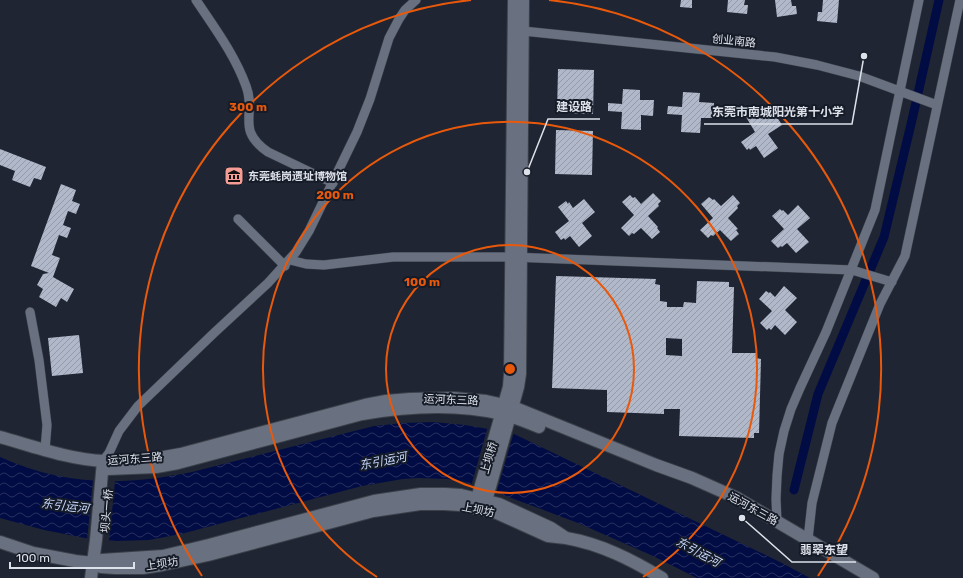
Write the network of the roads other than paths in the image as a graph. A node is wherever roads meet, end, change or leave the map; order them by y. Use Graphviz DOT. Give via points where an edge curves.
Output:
graph roads {
  1 [pos="196,0"];
  2 [pos="416,0"];
  3 [pos="514,0"];
  4 [pos="523,0"];
  5 [pos="918,0"];
  6 [pos="960,0"];
  7 [pos="523,31"];
  8 [pos="899,90"];
  9 [pos="933,103"];
  10 [pos="332,183"];
  11 [pos="238,219"];
  12 [pos="516,257"];
  13 [pos="287,263"];
  14 [pos="852,270"];
  15 [pos="887,280"];
  16 [pos="30,312"];
  17 [pos="505,416"];
  18 [pos="0,437"];
  19 [pos="44,450"];
  20 [pos="107,468"];
  21 [pos="481,501"];
  22 [pos="777,522"];
  23 [pos="0,542"];
  24 [pos="808,544"];
  25 [pos="99,567"];
  26 [pos="91,578"];
  27 [pos="662,578"];
  28 [pos="859,578"];
  29 [pos="872,578"];
  1 -- 10 [label="street" via="237,63 247,86 248,122 253,139 268,152"];
  2 -- 10 [label="street" via="402,15 389,38 362,121"];
  3 -- 12 [label="street"];
  4 -- 7 [label="street"];
  5 -- 8 [label="street"];
  6 -- 9 [label="street"];
  7 -- 8 [label="street, 创业南路" via="775,57 859,76"];
  7 -- 12 [label="street"];
  8 -- 9 [label="street, 创业南路"];
  8 -- 14 [label="street" via="875,210"];
  9 -- 15 [label="street" via="905,256"];
  10 -- 13 [label="street" via="309,231"];
  11 -- 13 [label="street"];
  12 -- 13 [label="street" via="393,257 324,265"];
  12 -- 14 [label="street"];
  12 -- 17 [label="street, 上坝桥" via="520,374 518,387"];
  13 -- 20 [label="street" via="138,406 119,431"];
  14 -- 15 [label="street"];
  14 -- 22 [label="street" via="791,409 784,431 777,476"];
  15 -- 24 [label="street" via="880,304 832,423 812,503"];
  16 -- 19 [label="street" via="47,425"];
  17 -- 20 [label="street, 运河东三路" via="486,401 453,398 386,401 180,454"];
  17 -- 21 [label="street, 上坝桥"];
  17 -- 22 [label="street, 运河东三路" via="692,478 737,498"];
  17 -- 24 [label="street, 运河东三路" via="690,485 735,505"];
  18 -- 19 [label="street, 运河东三路"];
  19 -- 20 [label="street, 运河东三路" via="86,459"];
  20 -- 25 [label="street, 坝头一桥"];
  21 -- 25 [label="street, 上坝坊" via="461,495 445,494 397,497 178,552"];
  21 -- 27 [label="street, 上坝坊" via="499,504 551,528 566,538 596,545 620,555"];
  22 -- 24 [label="street, 运河东三路"];
  23 -- 25 [label="street, 上坝坊" via="33,553"];
  24 -- 28 [label="street, 运河东三路"];
  24 -- 29 [label="street, 运河东三路"];
  25 -- 26 [label="street, 坝头一桥"];
}
